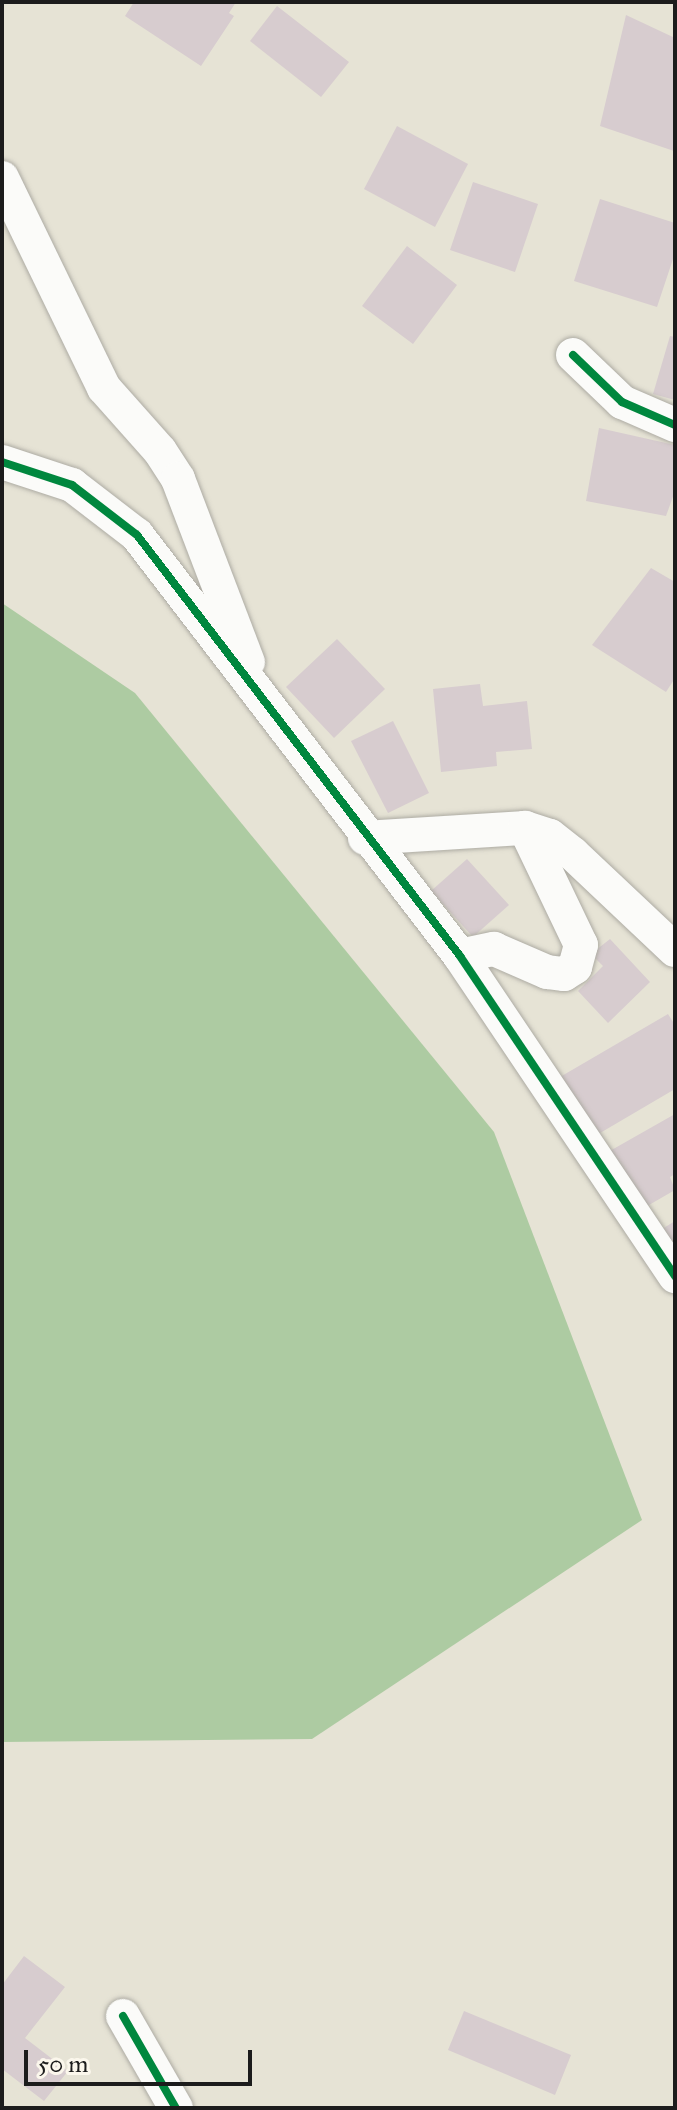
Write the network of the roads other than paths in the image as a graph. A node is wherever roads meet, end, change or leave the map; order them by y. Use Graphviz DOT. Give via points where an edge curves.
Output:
graph roads {
  1 [pos="2,178"];
  2 [pos="573,355"];
  3 [pos="675,425"];
  4 [pos="2,462"];
  5 [pos="257,687"];
  6 [pos="525,828"];
  7 [pos="365,838"];
  8 [pos="675,950"];
  9 [pos="460,956"];
  10 [pos="675,1276"];
  11 [pos="123,2016"];
  12 [pos="176,2108"];
  1 -- 5 [label="street" via="104,388 178,479"];
  2 -- 3 [label="street" via="622,402"];
  4 -- 5 [label="street" via="72,485 137,535"];
  5 -- 7 [label="street"];
  6 -- 7 [label="street"];
  6 -- 8 [label="street" via="550,836 573,854"];
  6 -- 9 [label="street" via="581,945 575,967 564,974 547,972 494,949"];
  7 -- 9 [label="street"];
  9 -- 10 [label="street"];
  11 -- 12 [label="street"];
}
